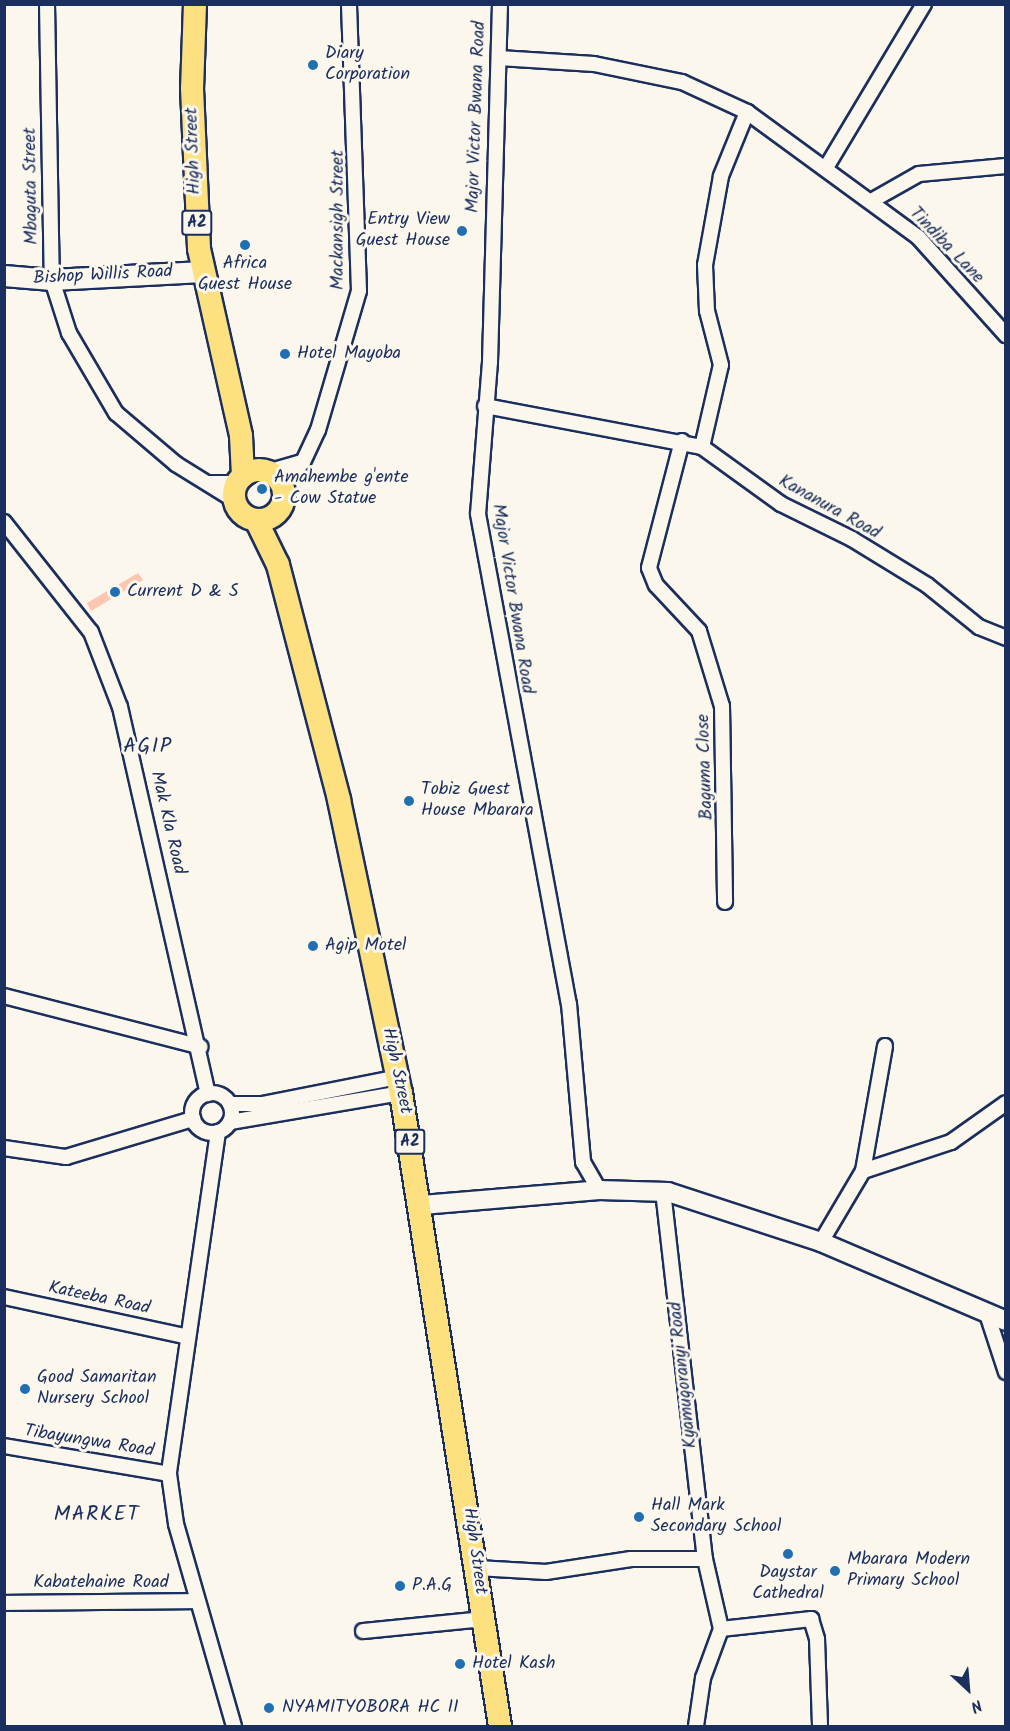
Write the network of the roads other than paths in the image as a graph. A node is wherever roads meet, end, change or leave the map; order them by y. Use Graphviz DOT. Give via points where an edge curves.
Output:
graph roads {
  1 [pos="47,4"];
  2 [pos="195,4"];
  3 [pos="349,4"];
  4 [pos="500,4"];
  5 [pos="924,4"];
  6 [pos="499,58"];
  7 [pos="747,111"];
  8 [pos="827,166"];
  9 [pos="1005,166"];
  10 [pos="873,200"];
  11 [pos="203,272"];
  12 [pos="4,276"];
  13 [pos="52,280"];
  14 [pos="1005,335"];
  15 [pos="484,406"];
  16 [pos="682,441"];
  17 [pos="702,447"];
  18 [pos="303,462"];
  19 [pos="258,485"];
  20 [pos="4,522"];
  21 [pos="278,565"];
  22 [pos="1005,638"];
  23 [pos="725,902"];
  24 [pos="4,996"];
  25 [pos="885,1046"];
  26 [pos="201,1047"];
  27 [pos="400,1085"];
  28 [pos="208,1094"];
  29 [pos="1005,1103"];
  30 [pos="230,1104"];
  31 [pos="193,1119"];
  32 [pos="230,1122"];
  33 [pos="218,1132"];
  34 [pos="4,1148"];
  35 [pos="863,1171"];
  36 [pos="599,1190"];
  37 [pos="663,1191"];
  38 [pos="422,1205"];
  39 [pos="821,1242"];
  40 [pos="4,1297"];
  41 [pos="987,1314"];
  42 [pos="1005,1321"];
  43 [pos="185,1336"];
  44 [pos="1005,1372"];
  45 [pos="4,1446"];
  46 [pos="168,1474"];
  47 [pos="705,1559"];
  48 [pos="477,1568"];
  49 [pos="197,1600"];
  50 [pos="4,1603"];
  51 [pos="484,1619"];
  52 [pos="721,1629"];
  53 [pos="363,1631"];
  54 [pos="234,1726"];
  55 [pos="500,1726"];
  56 [pos="696,1726"];
  57 [pos="820,1726"];
  1 -- 13 [label="street, Mbaguta Street"];
  2 -- 11 [label="main road, High Street / A2" via="192,88"];
  3 -- 18 [label="street, Mackansigh Street" via="359,291 341,365"];
  4 -- 6 [label="street, Major Victor Bwana Road"];
  5 -- 8 [label="street"];
  6 -- 7 [label="street, Tindiba Lane" via="594,64 682,82"];
  6 -- 15 [label="street, Major Victor Bwana Road"];
  7 -- 8 [label="street, Tindiba Lane"];
  7 -- 17 [label="street" via="721,176 705,265 706,311 721,365"];
  8 -- 10 [label="street, Tindiba Lane"];
  9 -- 10 [label="street" via="919,174"];
  10 -- 14 [label="street, Tindiba Lane" via="918,237"];
  11 -- 13 [label="main road, Bishop Willis Road"];
  11 -- 19 [label="main road, High Street / A2" via="241,436"];
  12 -- 13 [label="main road, Bishop Willis Road"];
  13 -- 19 [label="street, Mbaguta Street" via="69,333 100,394 144,439 209,483"];
  15 -- 16 [label="street, Kananura Road"];
  15 -- 36 [label="street, Major Victor Bwana Road" via="478,514 569,1004 583,1162"];
  16 -- 17 [label="street, Kananura Road"];
  16 -- 23 [label="street, Baguma Close" via="649,568 656,585 699,631 722,706"];
  17 -- 22 [label="street, Kananura Road" via="782,504 852,539 927,585 979,627"];
  18 -- 19 [label="street"];
  18 -- 19 [label="street, Mackansigh Street"];
  19 -- 21 [label="main road, High Street / A2"];
  19 -- 21 [label="main road, High Street / A2" via="256,520"];
  20 -- 26 [label="street, Mak Kla Road" via="91,632 109,676 130,745"];
  21 -- 27 [label="main road, High Street / A2" via="339,800"];
  24 -- 26 [label="street"];
  25 -- 35 [label="street"];
  26 -- 28 [label="street, Mak Kla Road"];
  27 -- 30 [label="street" via="262,1104"];
  27 -- 32 [label="street"];
  27 -- 38 [label="main road, High Street / A2"];
  28 -- 30 [label="street"];
  28 -- 31 [label="street" via="195,1103"];
  29 -- 35 [label="street" via="951,1142"];
  30 -- 32 [label="street"];
  31 -- 33 [label="street" via="202,1131"];
  31 -- 34 [label="street" via="78,1155 33,1155"];
  32 -- 33 [label="street"];
  33 -- 43 [label="street"];
  35 -- 39 [label="street"];
  36 -- 37 [label="street"];
  36 -- 38 [label="street"];
  37 -- 39 [label="street"];
  37 -- 47 [label="street, Kyamugoranyi Road"];
  38 -- 48 [label="main road, High Street / A2"];
  39 -- 41 [label="street"];
  40 -- 43 [label="street, Kateeba Road"];
  41 -- 42 [label="street"];
  41 -- 44 [label="street"];
  43 -- 46 [label="street"];
  45 -- 46 [label="street, Tibayungwa Road"];
  46 -- 49 [label="street"];
  47 -- 48 [label="street" via="631,1559 546,1572"];
  47 -- 52 [label="street, Kyamugoranyi Road"];
  48 -- 51 [label="main road, High Street / A2"];
  49 -- 50 [label="street, Kabatehaine Road"];
  49 -- 54 [label="street"];
  51 -- 53 [label="street"];
  51 -- 55 [label="main road, High Street / A2"];
  52 -- 56 [label="street" via="703,1678"];
  52 -- 57 [label="street" via="811,1618 817,1639"];
}
